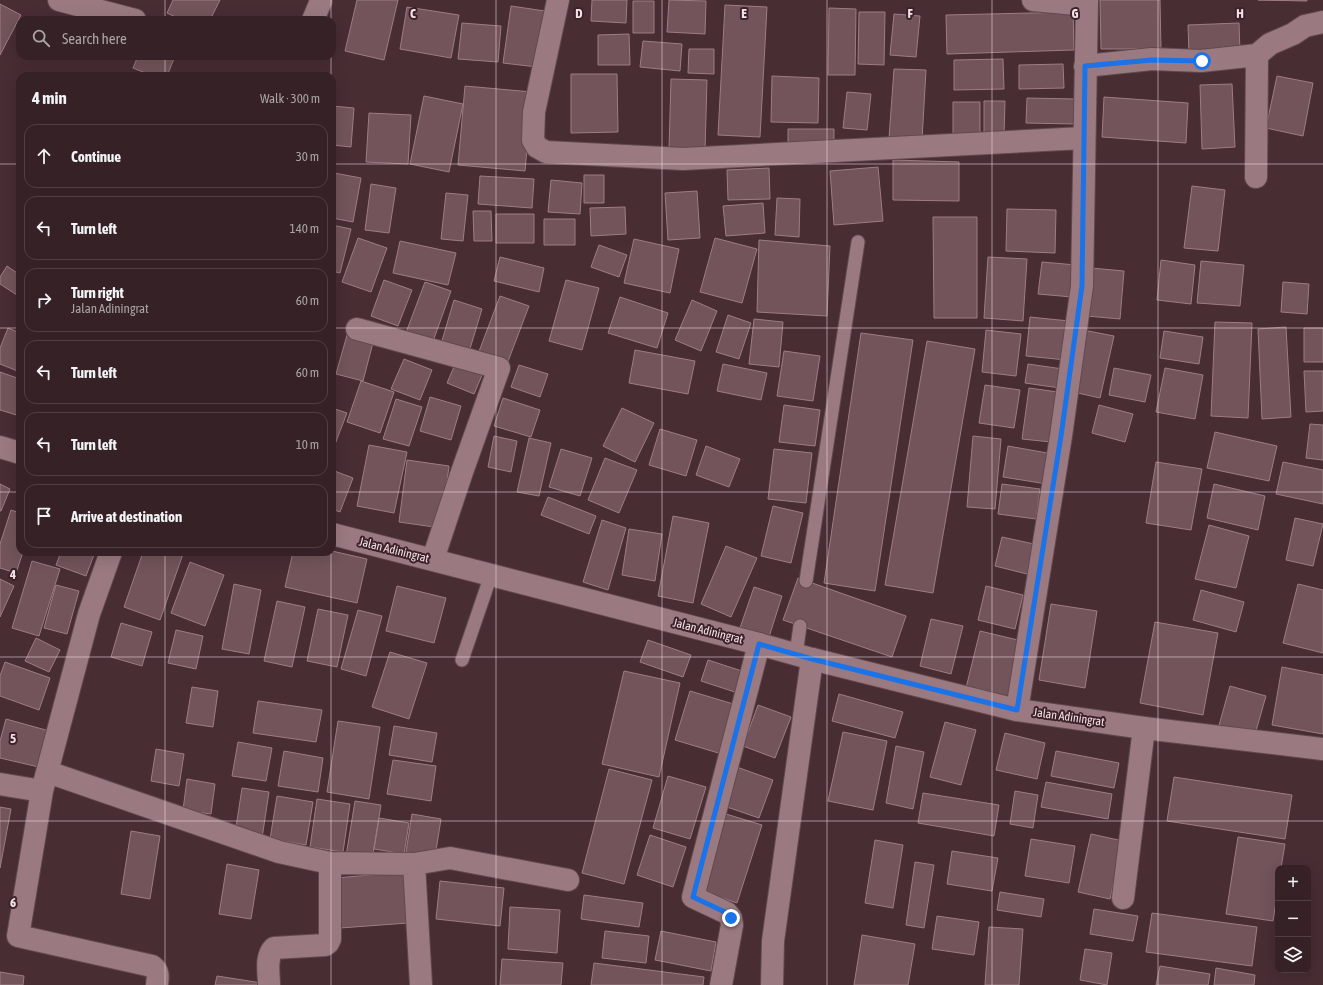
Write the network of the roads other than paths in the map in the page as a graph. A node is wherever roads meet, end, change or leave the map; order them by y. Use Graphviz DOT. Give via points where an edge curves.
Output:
graph roads {
  1 [pos="59,0"];
  2 [pos="558,0"];
  3 [pos="1033,0"];
  4 [pos="1087,2"];
  5 [pos="120,16"];
  6 [pos="1323,22"];
  7 [pos="1257,56"];
  8 [pos="1085,66"];
  9 [pos="1083,138"];
  10 [pos="1256,177"];
  11 [pos="858,242"];
  12 [pos="357,329"];
  13 [pos="0,447"];
  14 [pos="16,452"];
  15 [pos="336,535"];
  16 [pos="110,556"];
  17 [pos="434,560"];
  18 [pos="491,575"];
  19 [pos="806,581"];
  20 [pos="800,626"];
  21 [pos="759,644"];
  22 [pos="804,657"];
  23 [pos="462,660"];
  24 [pos="1017,710"];
  25 [pos="1144,728"];
  26 [pos="1323,749"];
  27 [pos="45,781"];
  28 [pos="0,784"];
  29 [pos="330,862"];
  30 [pos="414,864"];
  31 [pos="568,880"];
  32 [pos="1123,898"];
  33 [pos="9,935"];
  34 [pos="158,985"];
  35 [pos="269,985"];
  36 [pos="421,985"];
  37 [pos="721,985"];
  38 [pos="772,985"];
  1 -- 5 [label="street"];
  2 -- 9 [label="street" via="534,112 533,140 537,147 546,152 683,160"];
  3 -- 4 [label="street"];
  4 -- 8 [label="street"];
  6 -- 7 [label="street" via="1305,26 1270,44"];
  7 -- 8 [label="street" via="1202,61 1152,60"];
  7 -- 10 [label="street"];
  8 -- 9 [label="street"];
  9 -- 24 [label="street" via="1082,286"];
  11 -- 19 [label="lane"];
  12 -- 17 [label="street" via="499,368"];
  13 -- 14 [label="street"];
  15 -- 17 [label="street, Jalan Adiningrat"];
  16 -- 27 [label="street" via="89,614"];
  17 -- 18 [label="street, Jalan Adiningrat"];
  18 -- 21 [label="street, Jalan Adiningrat"];
  18 -- 23 [label="lane"];
  20 -- 22 [label="lane"];
  21 -- 22 [label="street, Jalan Adiningrat"];
  21 -- 37 [label="street" via="693,897 727,913 731,918 732,925"];
  22 -- 24 [label="street, Jalan Adiningrat"];
  22 -- 38 [label="street" via="789,821 773,940"];
  24 -- 25 [label="street, Jalan Adiningrat"];
  25 -- 26 [label="street, Jalan Adiningrat"];
  25 -- 32 [label="street"];
  27 -- 28 [label="street"];
  27 -- 29 [label="street" via="278,852"];
  27 -- 33 [label="street"];
  29 -- 30 [label="street"];
  29 -- 35 [label="street" via="330,939 325,945 274,948 268,958"];
  30 -- 31 [label="street" via="450,858"];
  30 -- 36 [label="street"];
  33 -- 34 [label="street" via="152,966 158,972"];
}
